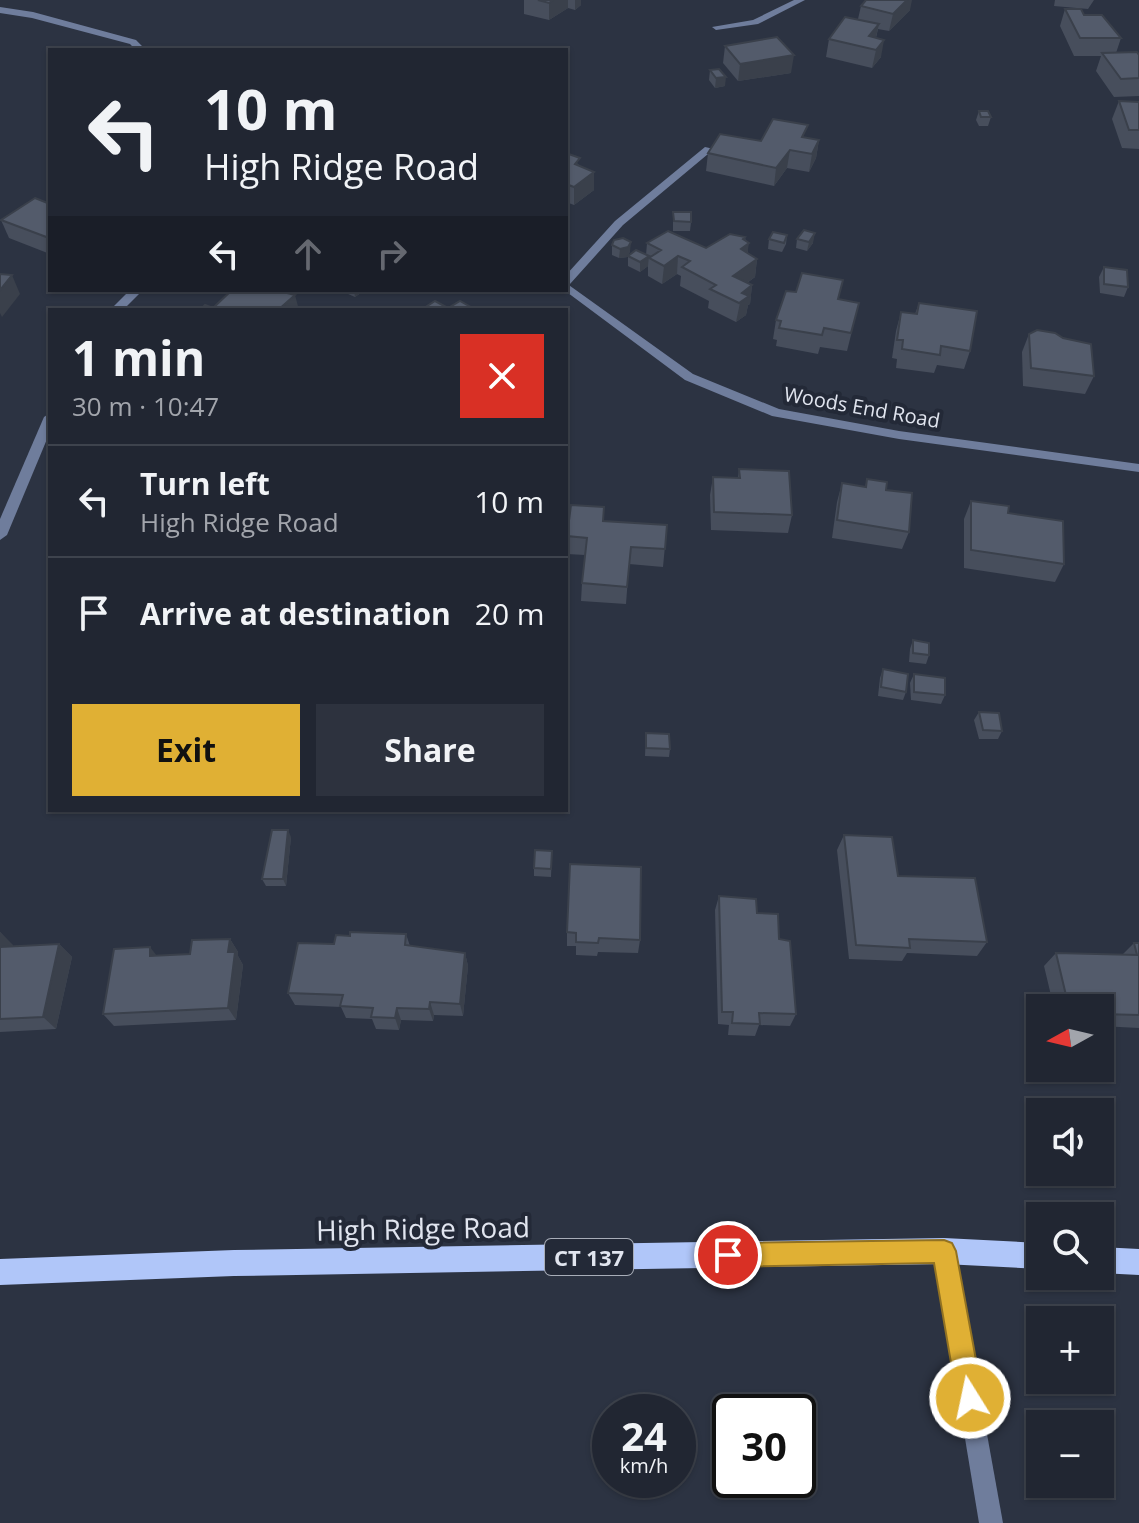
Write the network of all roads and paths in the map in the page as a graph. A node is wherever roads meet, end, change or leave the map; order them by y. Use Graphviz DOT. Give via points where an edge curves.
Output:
graph roads {
  1 [pos="801,0"];
  2 [pos="0,10"];
  3 [pos="716,27"];
  4 [pos="139,48"];
  5 [pos="709,149"];
  6 [pos="568,282"];
  7 [pos="568,286"];
  8 [pos="135,292"];
  9 [pos="118,308"];
  10 [pos="48,421"];
  11 [pos="1139,468"];
  12 [pos="1,526"];
  13 [pos="944,1251"];
  14 [pos="1026,1255"];
  15 [pos="1114,1261"];
  16 [pos="1139,1262"];
  17 [pos="0,1272"];
  18 [pos="991,1523"];
  1 -- 3 [label="street" via="755,22"];
  2 -- 4 [label="street" via="133,42"];
  5 -- 6 [label="street" via="619,223"];
  7 -- 11 [label="street, Woods End Road" via="689,377 776,413"];
  8 -- 9 [label="street"];
  10 -- 12 [label="street"];
  13 -- 14 [label="main road, High Ridge Road / CT 137"];
  13 -- 17 [label="main road, High Ridge Road / CT 137"];
  13 -- 18 [label="street"];
  15 -- 16 [label="main road"];
}
